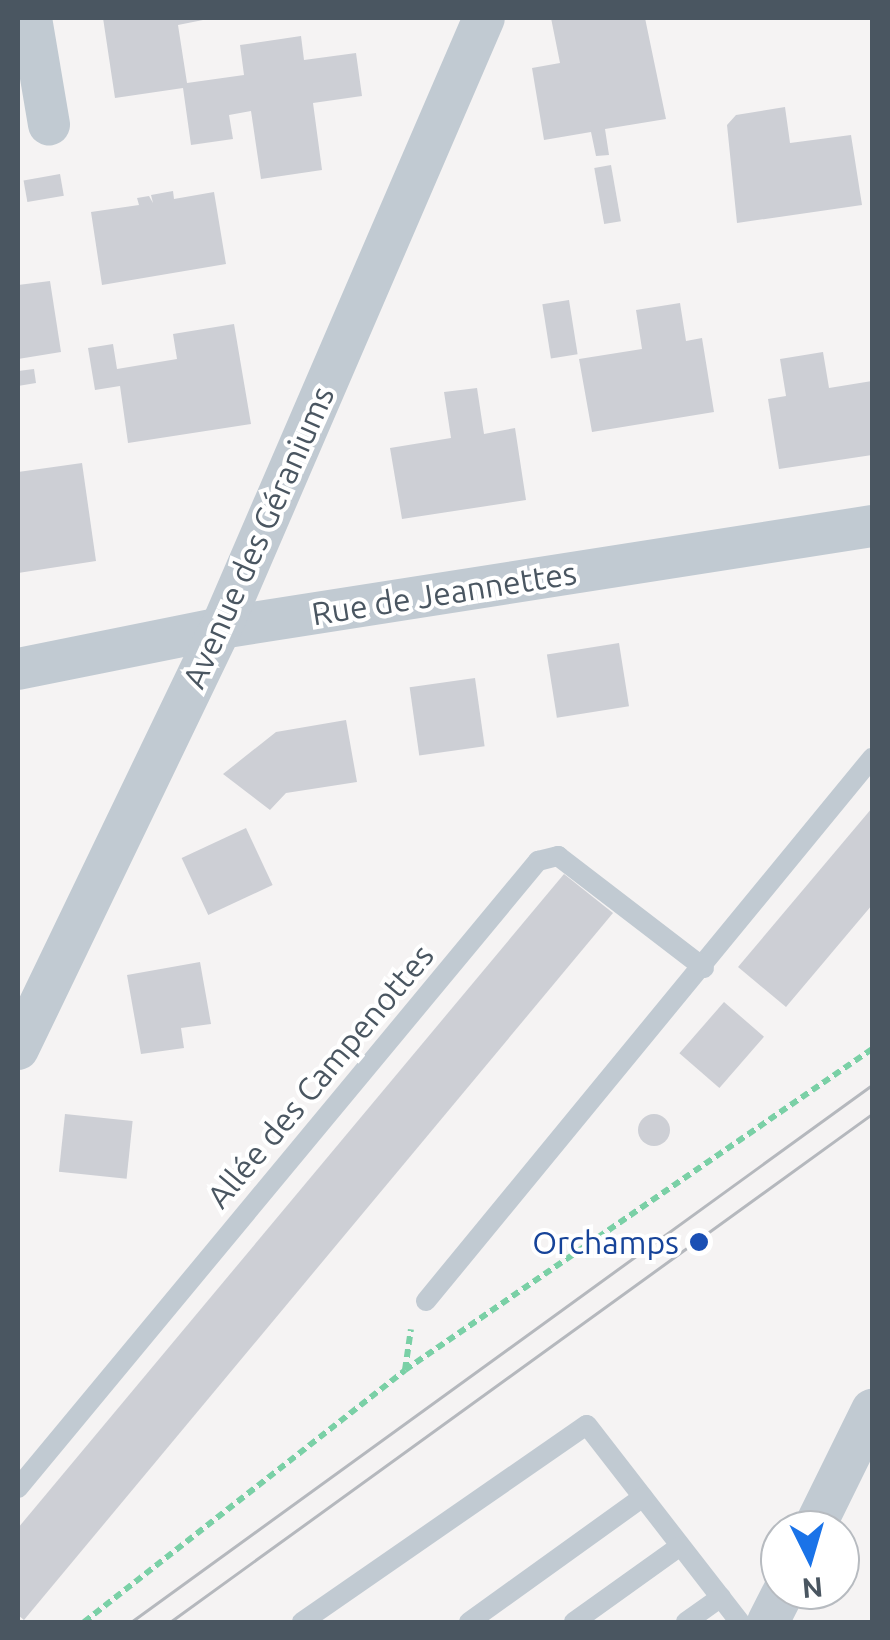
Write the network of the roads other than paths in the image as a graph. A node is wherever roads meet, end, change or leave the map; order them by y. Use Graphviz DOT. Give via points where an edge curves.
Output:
graph roads {
  1 [pos="31,18"];
  2 [pos="484,18"];
  3 [pos="49,124"];
  4 [pos="872,526"];
  5 [pos="220,628"];
  6 [pos="18,669"];
  7 [pos="872,758"];
  8 [pos="704,968"];
  9 [pos="29,996"];
  10 [pos="18,1049"];
  11 [pos="426,1301"];
  12 [pos="872,1410"];
  13 [pos="18,1488"];
  14 [pos="642,1497"];
  15 [pos="823,1510"];
  16 [pos="680,1546"];
  17 [pos="721,1598"];
  18 [pos="302,1622"];
  19 [pos="469,1622"];
  20 [pos="574,1622"];
  21 [pos="686,1622"];
  22 [pos="740,1622"];
  1 -- 3 [label="street"];
  2 -- 5 [label="street, Avenue des Géraniums"];
  4 -- 5 [label="street, Rue de Jeannettes"];
  5 -- 6 [label="street, Rue de Jeannettes"];
  5 -- 9 [label="street, Avenue des Géraniums"];
  7 -- 8 [label="lane"];
  8 -- 11 [label="lane"];
  8 -- 13 [label="lane, Allée des Campenottes" via="558,856 538,861"];
  9 -- 10 [label="street, Avenue des Géraniums"];
  12 -- 15 [label="street"];
  14 -- 16 [label="lane"];
  14 -- 18 [label="lane" via="587,1426"];
  14 -- 19 [label="lane"];
  16 -- 17 [label="lane"];
  16 -- 20 [label="lane"];
  17 -- 21 [label="lane"];
  17 -- 22 [label="lane"];
}
